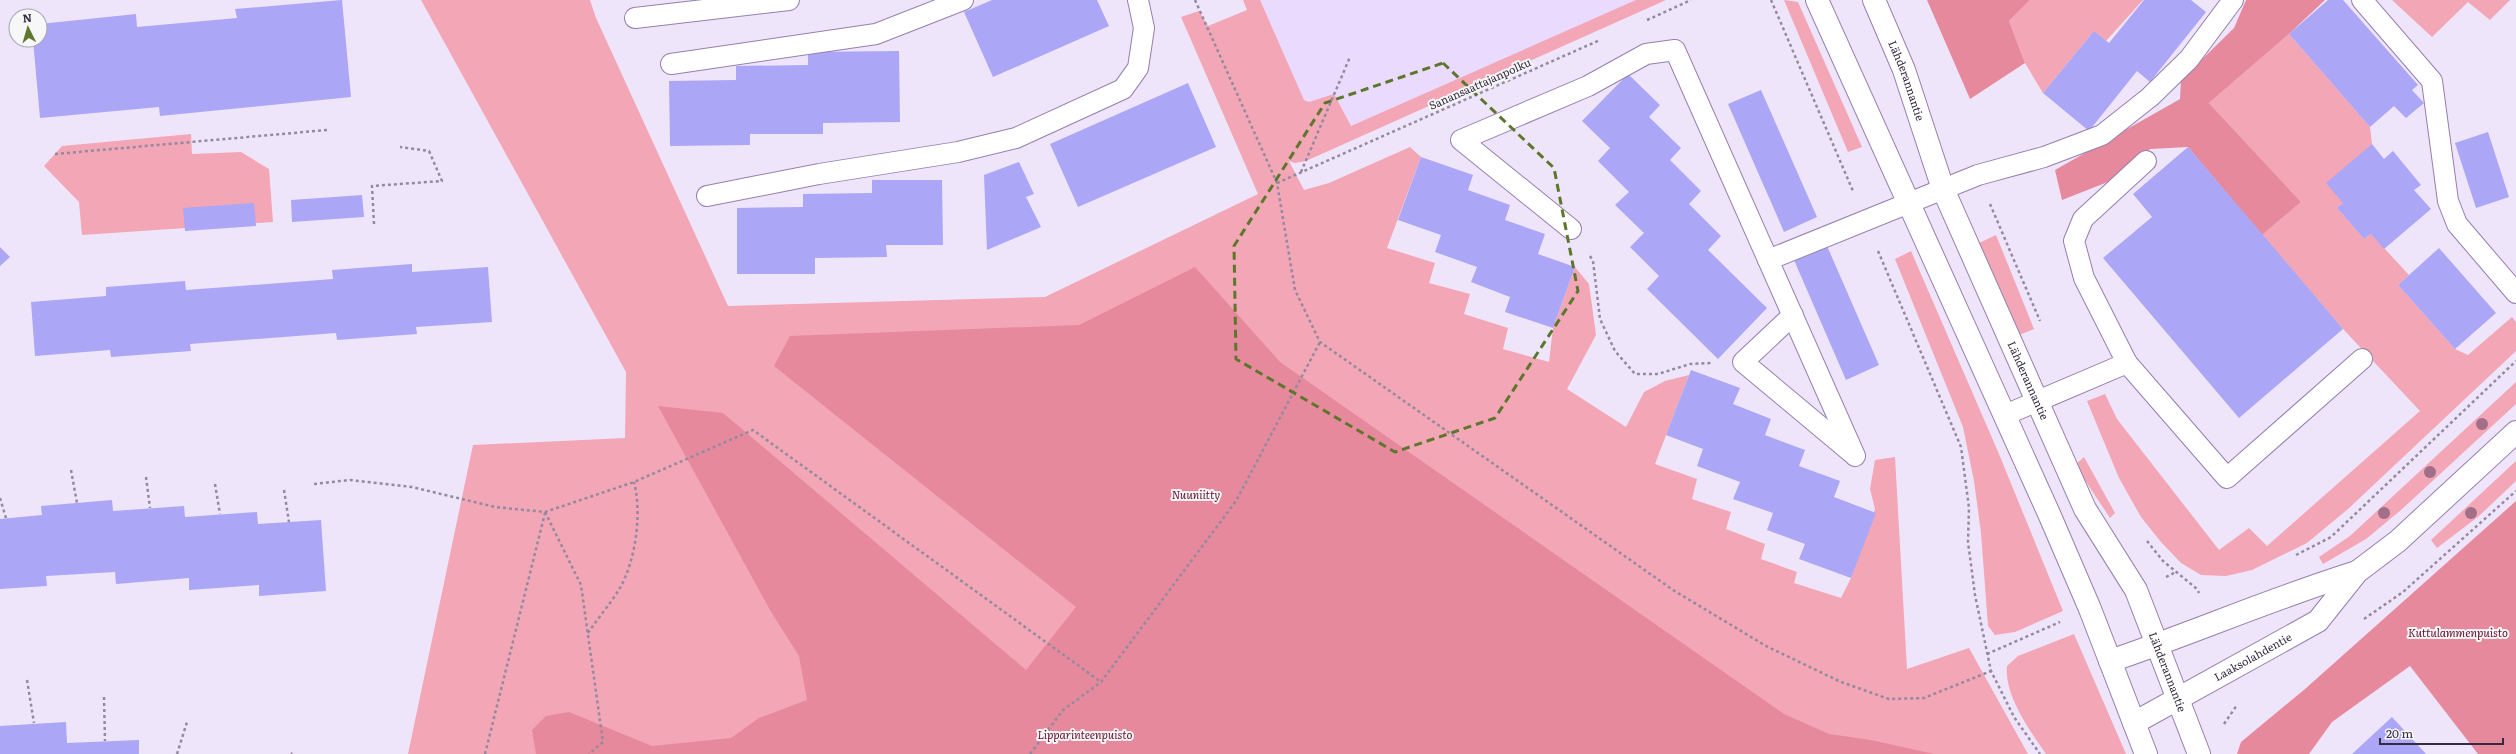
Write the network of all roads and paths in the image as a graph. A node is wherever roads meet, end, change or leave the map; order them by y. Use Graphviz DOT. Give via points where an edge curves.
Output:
graph roads {
  1 [pos="789,0"];
  2 [pos="963,0"];
  3 [pos="1138,0"];
  4 [pos="1194,0"];
  5 [pos="1691,0"];
  6 [pos="1771,0"];
  7 [pos="1817,0"];
  8 [pos="1874,0"];
  9 [pos="2233,0"];
  10 [pos="2362,0"];
  11 [pos="635,18"];
  12 [pos="1640,22"];
  13 [pos="1604,38"];
  14 [pos="1350,57"];
  15 [pos="671,64"];
  16 [pos="327,130"];
  17 [pos="400,147"];
  18 [pos="55,154"];
  19 [pos="2146,161"];
  20 [pos="1301,172"];
  21 [pos="1277,183"];
  22 [pos="1943,190"];
  23 [pos="707,196"];
  24 [pos="1908,204"];
  25 [pos="1865,220"];
  26 [pos="374,224"];
  27 [pos="1571,229"];
  28 [pos="1768,260"];
  29 [pos="2516,293"];
  30 [pos="1793,316"];
  31 [pos="1320,342"];
  32 [pos="2362,359"];
  33 [pos="2516,360"];
  34 [pos="1743,362"];
  35 [pos="2128,363"];
  36 [pos="2036,402"];
  37 [pos="2005,415"];
  38 [pos="2516,432"];
  39 [pos="71,470"];
  40 [pos="146,477"];
  41 [pos="634,482"];
  42 [pos="215,484"];
  43 [pos="314,484"];
  44 [pos="284,490"];
  45 [pos="2516,491"];
  46 [pos="0,498"];
  47 [pos="78,503"];
  48 [pos="150,508"];
  49 [pos="545,512"];
  50 [pos="220,514"];
  51 [pos="6,518"];
  52 [pos="289,522"];
  53 [pos="2291,558"];
  54 [pos="2357,572"];
  55 [pos="2363,619"];
  56 [pos="588,634"];
  57 [pos="2158,645"];
  58 [pos="2110,661"];
  59 [pos="1991,670"];
  60 [pos="26,680"];
  61 [pos="1101,682"];
  62 [pos="104,697"];
  63 [pos="2180,700"];
  64 [pos="187,722"];
  65 [pos="34,723"];
  66 [pos="2134,723"];
  67 [pos="105,741"];
  68 [pos="177,754"];
  69 [pos="485,754"];
  70 [pos="589,754"];
  71 [pos="1030,754"];
  72 [pos="2040,754"];
  73 [pos="2146,754"];
  74 [pos="2199,754"];
  1 -- 11 [label="lane"];
  2 -- 15 [label="lane" via="876,34"];
  3 -- 23 [label="lane" via="1144,28 1138,68 1123,89 1016,138 958,152 819,174"];
  4 -- 21 [label="path"];
  5 -- 12 [label="path"];
  6 -- 25 [label="path"];
  7 -- 24 [label="main road"];
  8 -- 22 [label="main road, Lähderannantie" via="1904,70"];
  9 -- 22 [label="lane" via="2188,59 2150,97 2102,135 2044,156 1978,175"];
  10 -- 29 [label="lane" via="2432,81 2448,201 2457,224"];
  13 -- 20 [label="path, Sanansaattajanpolku"];
  14 -- 20 [label="path"];
  16 -- 18 [label="path"];
  17 -- 26 [label="path" via="429,151 442,181 372,186"];
  19 -- 35 [label="lane" via="2083,218 2074,241 2084,278"];
  20 -- 21 [label="path, Sanansaattajanpolku"];
  21 -- 31 [label="path" via="1295,290"];
  22 -- 24 [label="lane"];
  22 -- 36 [label="main road, Lähderannantie"];
  24 -- 25 [label="lane"];
  24 -- 37 [label="main road"];
  25 -- 28 [label="lane"];
  25 -- 59 [label="path" via="1961,447 1969,508 1968,542 1975,596"];
  27 -- 28 [label="lane" via="1461,140 1588,86 1646,54 1675,50"];
  27 -- 34 [label="path" via="1585,244 1593,261 1600,319 1615,351 1635,374 1658,374 1690,364"];
  28 -- 30 [label="lane"];
  30 -- 34 [label="lane"];
  30 -- 34 [label="lane" via="1855,456"];
  31 -- 59 [label="path" via="1673,590 1766,646 1841,682 1889,699 1924,698"];
  31 -- 61 [label="path" via="1236,500"];
  32 -- 35 [label="lane" via="2227,478"];
  33 -- 53 [label="path" via="2331,537"];
  35 -- 36 [label="lane"];
  36 -- 37 [label="lane"];
  36 -- 57 [label="main road, Lähderannantie" via="2086,509 2136,590"];
  37 -- 58 [label="main road" via="2087,602"];
  38 -- 54 [label="main road, Laaksolahdentie" via="2398,541"];
  39 -- 47 [label="path"];
  40 -- 48 [label="path"];
  41 -- 49 [label="path"];
  41 -- 56 [label="path" via="638,499 636,539 620,587"];
  41 -- 61 [label="path" via="753,430"];
  42 -- 50 [label="path"];
  43 -- 49 [label="path" via="358,480 412,487 495,508"];
  44 -- 52 [label="path"];
  45 -- 55 [label="path" via="2403,592"];
  46 -- 51 [label="path"];
  49 -- 56 [label="path" via="580,585"];
  49 -- 69 [label="path"];
  54 -- 57 [label="main road, Laaksolahdentie" via="2297,591"];
  54 -- 63 [label="main road, Laaksolahdentie" via="2318,621"];
  56 -- 70 [label="path" via="603,742"];
  57 -- 58 [label="main road, Laaksolahdentie"];
  57 -- 63 [label="main road, Lähderannantie"];
  58 -- 66 [label="main road"];
  59 -- 72 [label="path" via="2014,717"];
  60 -- 65 [label="path"];
  61 -- 71 [label="path" via="1063,710"];
  62 -- 67 [label="path"];
  63 -- 66 [label="main road, Laaksolahdentie"];
  63 -- 74 [label="main road, Lähderannantie"];
  64 -- 68 [label="path"];
  66 -- 73 [label="main road"];
}
